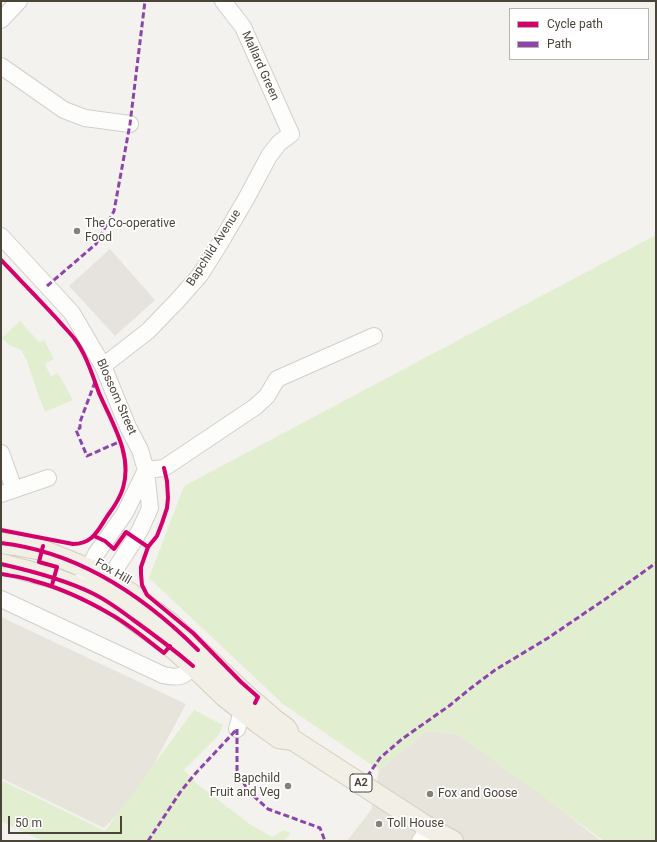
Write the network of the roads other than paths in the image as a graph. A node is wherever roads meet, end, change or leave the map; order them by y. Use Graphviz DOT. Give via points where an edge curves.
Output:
graph roads {
  1 [pos="19,1"];
  2 [pos="224,2"];
  3 [pos="1,20"];
  4 [pos="1,66"];
  5 [pos="130,124"];
  6 [pos="291,134"];
  7 [pos="1,236"];
  8 [pos="374,336"];
  9 [pos="103,366"];
  10 [pos="1,453"];
  11 [pos="146,470"];
  12 [pos="48,478"];
  13 [pos="8,492"];
  14 [pos="1,543"];
  15 [pos="1,564"];
  16 [pos="89,569"];
  17 [pos="107,578"];
  18 [pos="87,590"];
  19 [pos="1,599"];
  20 [pos="195,658"];
  21 [pos="425,834"];
  22 [pos="453,841"];
  1 -- 3 [label="street"];
  2 -- 6 [label="street, Mallard Green" via="243,27"];
  4 -- 5 [label="street" via="64,110 85,118"];
  6 -- 9 [label="street, Bapchild Avenue" via="279,143 269,156 200,275 148,331"];
  7 -- 9 [label="street, Blossom Street" via="72,313"];
  8 -- 11 [label="street" via="277,379 267,396 256,407 164,468"];
  9 -- 11 [label="street, Blossom Street" via="140,450"];
  10 -- 13 [label="street"];
  11 -- 16 [label="street" via="125,514 96,554"];
  11 -- 17 [label="street, Blossom Street" via="150,508 142,528"];
  12 -- 13 [label="street"];
  14 -- 16 [label="main road, Fox Hill / A2" via="42,550"];
  15 -- 18 [label="main road, Fox Hill / A2"];
  16 -- 17 [label="main road, Fox Hill / A2"];
  16 -- 18 [label="street"];
  17 -- 18 [label="street, Blossom Street"];
  17 -- 20 [label="main road, Fox Hill / A2" via="169,622"];
  18 -- 20 [label="main road, Fox Hill / A2" via="119,609 170,646"];
  19 -- 20 [label="street" via="163,675 184,675"];
  20 -- 21 [label="main road, Fox Hill / A2" via="225,697 241,711 286,728 293,740"];
  21 -- 22 [label="main road, A2"];
}
